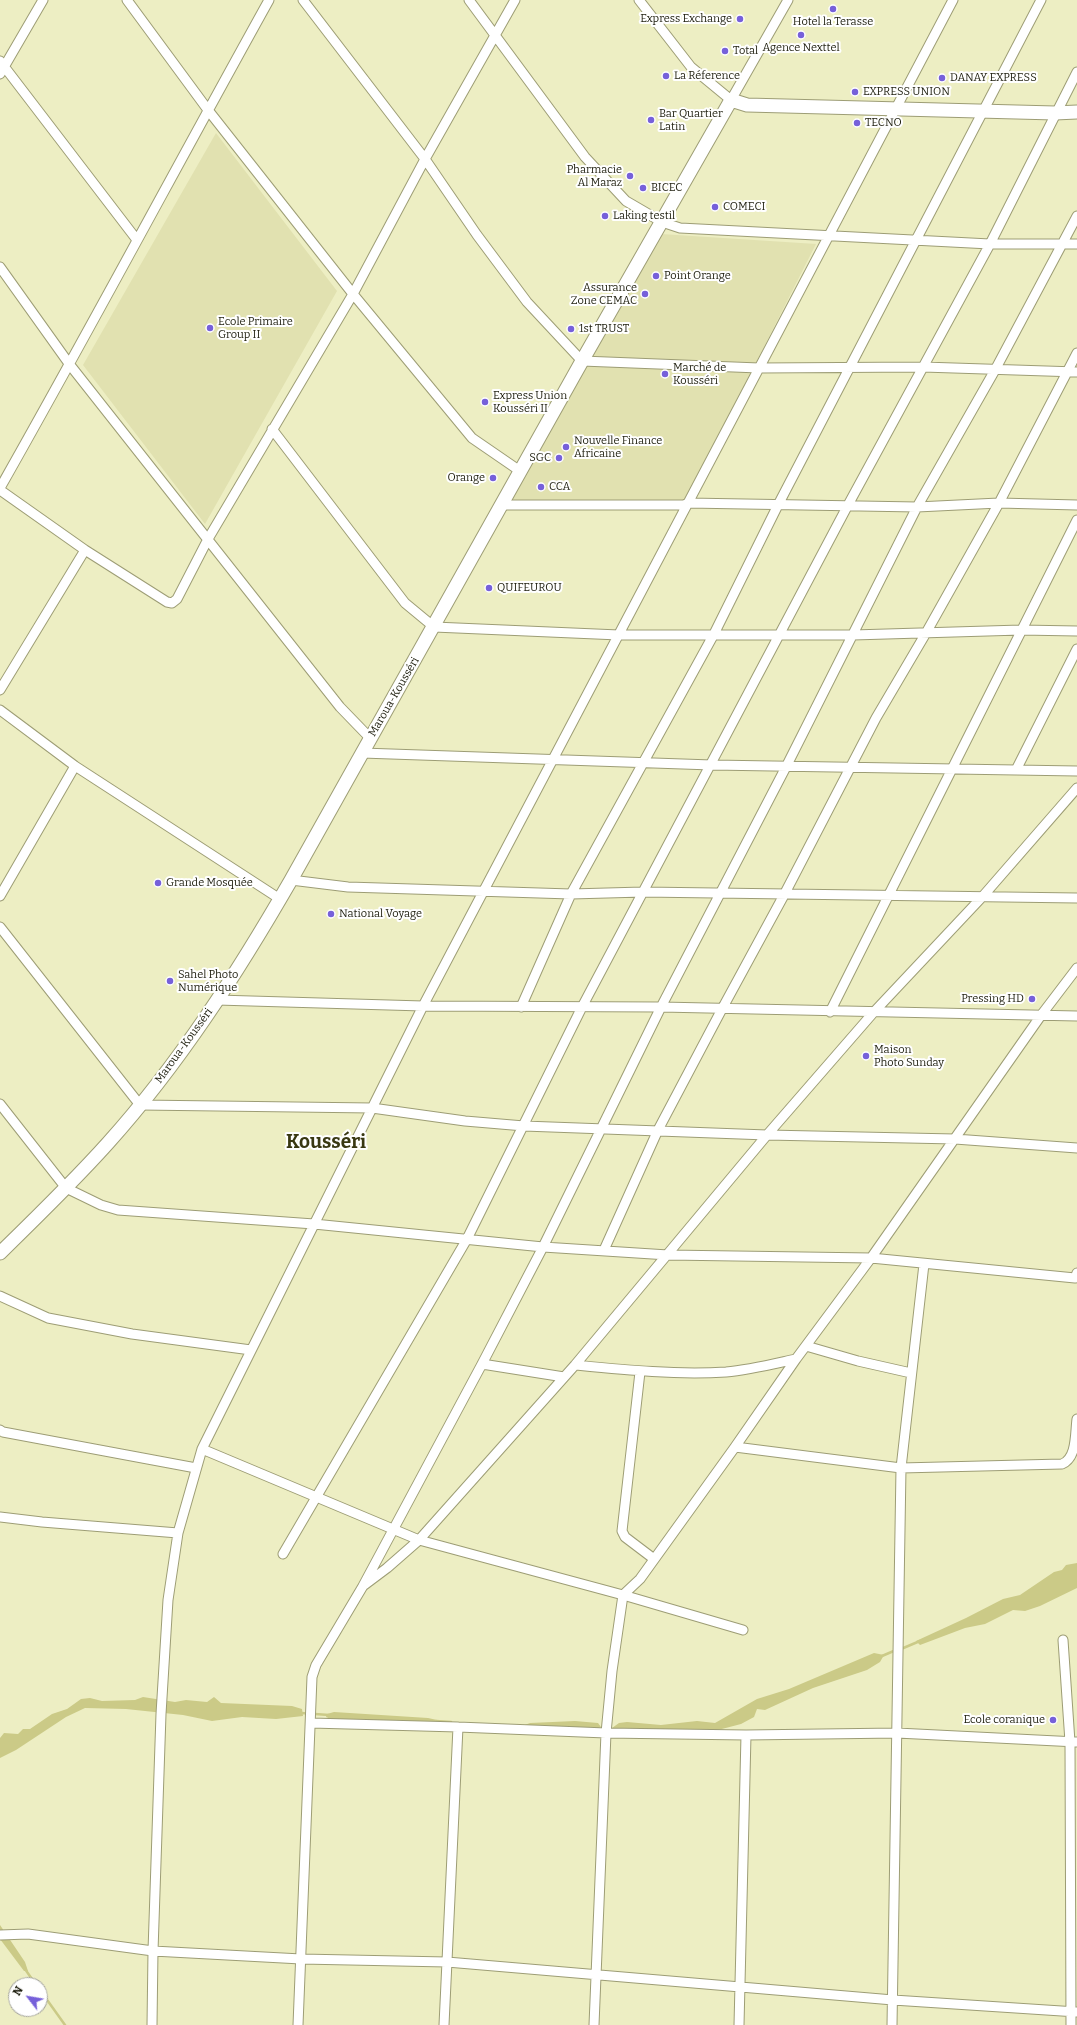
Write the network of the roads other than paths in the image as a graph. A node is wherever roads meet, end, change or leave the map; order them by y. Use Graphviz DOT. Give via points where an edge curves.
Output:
graph roads {
  1 [pos="43,0"];
  2 [pos="127,0"];
  3 [pos="270,0"];
  4 [pos="303,0"];
  5 [pos="469,0"];
  6 [pos="515,0"];
  7 [pos="639,0"];
  8 [pos="788,0"];
  9 [pos="953,0"];
  10 [pos="1041,0"];
  11 [pos="495,35"];
  12 [pos="1,67"];
  13 [pos="1077,72"];
  14 [pos="731,100"];
  15 [pos="896,109"];
  16 [pos="208,110"];
  17 [pos="984,111"];
  18 [pos="1077,112"];
  19 [pos="1055,113"];
  20 [pos="426,159"];
  21 [pos="1077,216"];
  22 [pos="662,222"];
  23 [pos="829,235"];
  24 [pos="137,240"];
  25 [pos="918,240"];
  26 [pos="990,244"];
  27 [pos="1077,244"];
  28 [pos="1061,245"];
  29 [pos="0,266"];
  30 [pos="353,294"];
  31 [pos="1077,353"];
  32 [pos="582,361"];
  33 [pos="70,365"];
  34 [pos="850,366"];
  35 [pos="923,367"];
  36 [pos="759,368"];
  37 [pos="995,370"];
  38 [pos="1067,372"];
  39 [pos="1077,372"];
  40 [pos="272,429"];
  41 [pos="520,471"];
  42 [pos="0,489"];
  43 [pos="688,503"];
  44 [pos="999,503"];
  45 [pos="501,505"];
  46 [pos="778,505"];
  47 [pos="848,505"];
  48 [pos="1077,505"];
  49 [pos="917,507"];
  50 [pos="1077,520"];
  51 [pos="208,539"];
  52 [pos="85,550"];
  53 [pos="434,627"];
  54 [pos="1021,630"];
  55 [pos="1077,631"];
  56 [pos="714,634"];
  57 [pos="926,634"];
  58 [pos="619,635"];
  59 [pos="780,635"];
  60 [pos="853,635"];
  61 [pos="1077,649"];
  62 [pos="0,690"];
  63 [pos="0,710"];
  64 [pos="370,738"];
  65 [pos="362,753"];
  66 [pos="553,760"];
  67 [pos="642,763"];
  68 [pos="712,764"];
  69 [pos="787,764"];
  70 [pos="75,766"];
  71 [pos="851,767"];
  72 [pos="952,770"];
  73 [pos="1016,770"];
  74 [pos="1077,771"];
  75 [pos="1077,788"];
  76 [pos="291,880"];
  77 [pos="484,891"];
  78 [pos="643,892"];
  79 [pos="719,893"];
  80 [pos="571,894"];
  81 [pos="784,894"];
  82 [pos="0,896"];
  83 [pos="889,896"];
  84 [pos="983,896"];
  85 [pos="1077,898"];
  86 [pos="280,899"];
  87 [pos="0,927"];
  88 [pos="1077,968"];
  89 [pos="217,1000"];
  90 [pos="423,1006"];
  91 [pos="521,1007"];
  92 [pos="661,1007"];
  93 [pos="582,1008"];
  94 [pos="722,1009"];
  95 [pos="830,1012"];
  96 [pos="873,1013"];
  97 [pos="1042,1014"];
  98 [pos="1077,1016"];
  99 [pos="0,1104"];
  100 [pos="140,1105"];
  101 [pos="372,1108"];
  102 [pos="524,1126"];
  103 [pos="600,1127"];
  104 [pos="658,1130"];
  105 [pos="767,1135"];
  106 [pos="955,1139"];
  107 [pos="1077,1148"];
  108 [pos="66,1188"];
  109 [pos="314,1224"];
  110 [pos="467,1239"];
  111 [pos="543,1247"];
  112 [pos="604,1250"];
  113 [pos="0,1253"];
  114 [pos="668,1255"];
  115 [pos="871,1258"];
  116 [pos="924,1264"];
  117 [pos="1076,1276"];
  118 [pos="0,1296"];
  119 [pos="806,1346"];
  120 [pos="251,1350"];
  121 [pos="796,1359"];
  122 [pos="482,1364"];
  123 [pos="576,1365"];
  124 [pos="640,1372"];
  125 [pos="911,1373"];
  126 [pos="564,1377"];
  127 [pos="1077,1419"];
  128 [pos="1,1432"];
  129 [pos="736,1447"];
  130 [pos="202,1449"];
  131 [pos="196,1468"];
  132 [pos="902,1468"];
  133 [pos="315,1497"];
  134 [pos="0,1517"];
  135 [pos="393,1530"];
  136 [pos="178,1533"];
  137 [pos="419,1540"];
  138 [pos="283,1554"];
  139 [pos="654,1559"];
  140 [pos="363,1586"];
  141 [pos="623,1595"];
  142 [pos="743,1630"];
  143 [pos="1063,1640"];
  144 [pos="311,1721"];
  145 [pos="458,1727"];
  146 [pos="606,1733"];
  147 [pos="897,1733"];
  148 [pos="746,1735"];
  149 [pos="1073,1742"];
  150 [pos="0,1935"];
  151 [pos="153,1951"];
  152 [pos="301,1959"];
  153 [pos="447,1962"];
  154 [pos="595,1976"];
  155 [pos="739,1987"];
  156 [pos="893,2000"];
  157 [pos="1074,2012"];
  158 [pos="152,2025"];
  159 [pos="298,2025"];
  160 [pos="444,2025"];
  161 [pos="594,2025"];
  162 [pos="739,2025"];
  163 [pos="892,2025"];
  164 [pos="1071,2025"];
  1 -- 12 [label="street"];
  2 -- 16 [label="street"];
  3 -- 16 [label="street"];
  4 -- 20 [label="street"];
  5 -- 11 [label="street"];
  6 -- 11 [label="street"];
  7 -- 14 [label="street" via="691,67"];
  8 -- 14 [label="street"];
  9 -- 15 [label="street"];
  10 -- 17 [label="street"];
  11 -- 20 [label="street"];
  11 -- 22 [label="street" via="585,157 626,201"];
  12 -- 24 [label="street"];
  13 -- 19 [label="street"];
  14 -- 15 [label="highway" via="747,105"];
  14 -- 22 [label="highway, Maroua-Kousséri"];
  15 -- 17 [label="highway"];
  15 -- 23 [label="street"];
  16 -- 24 [label="street"];
  16 -- 30 [label="street"];
  17 -- 19 [label="highway"];
  17 -- 25 [label="street"];
  18 -- 19 [label="highway"];
  19 -- 26 [label="street"];
  20 -- 30 [label="street"];
  20 -- 32 [label="street" via="476,235 527,302"];
  21 -- 28 [label="street"];
  22 -- 23 [label="street" via="680,228"];
  22 -- 32 [label="highway, Maroua-Kousséri"];
  23 -- 25 [label="street"];
  23 -- 36 [label="street"];
  24 -- 33 [label="street"];
  25 -- 26 [label="street"];
  25 -- 34 [label="street"];
  26 -- 28 [label="street"];
  26 -- 35 [label="street"];
  27 -- 28 [label="street"];
  28 -- 37 [label="street"];
  29 -- 33 [label="street"];
  30 -- 40 [label="street"];
  30 -- 41 [label="street" via="472,438"];
  31 -- 38 [label="street"];
  32 -- 36 [label="street"];
  32 -- 41 [label="highway, Maroua-Kousséri"];
  33 -- 42 [label="street"];
  33 -- 51 [label="street"];
  34 -- 35 [label="street"];
  34 -- 36 [label="street"];
  34 -- 46 [label="street"];
  35 -- 37 [label="street"];
  35 -- 47 [label="street"];
  36 -- 43 [label="street"];
  37 -- 38 [label="street"];
  37 -- 49 [label="street"];
  38 -- 39 [label="street"];
  38 -- 44 [label="street"];
  40 -- 51 [label="street"];
  40 -- 53 [label="street" via="405,602"];
  41 -- 45 [label="highway, Maroua-Kousséri"];
  42 -- 52 [label="street"];
  43 -- 45 [label="street"];
  43 -- 46 [label="street"];
  43 -- 58 [label="street"];
  44 -- 48 [label="street"];
  44 -- 49 [label="street"];
  44 -- 57 [label="street"];
  45 -- 53 [label="highway, Maroua-Kousséri"];
  46 -- 47 [label="street"];
  46 -- 56 [label="street"];
  47 -- 49 [label="street"];
  47 -- 59 [label="street"];
  49 -- 60 [label="street"];
  50 -- 54 [label="street"];
  51 -- 52 [label="street" via="177,599 172,603"];
  51 -- 64 [label="street" via="340,706"];
  52 -- 62 [label="street"];
  53 -- 58 [label="street"];
  53 -- 64 [label="highway, Maroua-Kousséri"];
  54 -- 55 [label="street"];
  54 -- 57 [label="street"];
  54 -- 72 [label="street"];
  56 -- 58 [label="street"];
  56 -- 59 [label="street"];
  56 -- 67 [label="street"];
  57 -- 60 [label="street"];
  57 -- 71 [label="street" via="876,718"];
  58 -- 66 [label="street"];
  59 -- 60 [label="street"];
  59 -- 68 [label="street"];
  60 -- 69 [label="street"];
  61 -- 73 [label="street"];
  63 -- 70 [label="street"];
  64 -- 65 [label="highway, Maroua-Kousséri"];
  65 -- 66 [label="street"];
  65 -- 76 [label="highway, Maroua-Kousséri"];
  66 -- 67 [label="street"];
  66 -- 77 [label="street"];
  67 -- 68 [label="street"];
  67 -- 80 [label="street"];
  68 -- 69 [label="street"];
  68 -- 78 [label="street"];
  69 -- 71 [label="street"];
  69 -- 79 [label="street"];
  70 -- 82 [label="street"];
  70 -- 86 [label="street"];
  71 -- 72 [label="street"];
  71 -- 81 [label="street"];
  72 -- 73 [label="street"];
  72 -- 83 [label="street"];
  73 -- 74 [label="street"];
  75 -- 84 [label="street"];
  76 -- 77 [label="street" via="348,887"];
  76 -- 86 [label="highway, Maroua-Kousséri"];
  77 -- 80 [label="street"];
  77 -- 90 [label="street"];
  78 -- 79 [label="street"];
  78 -- 80 [label="street"];
  78 -- 93 [label="street"];
  79 -- 81 [label="street"];
  79 -- 92 [label="street"];
  80 -- 91 [label="street"];
  81 -- 83 [label="street"];
  81 -- 94 [label="street"];
  83 -- 84 [label="street"];
  83 -- 95 [label="street"];
  84 -- 85 [label="street"];
  84 -- 96 [label="street"];
  86 -- 89 [label="highway, Maroua-Kousséri"];
  87 -- 100 [label="street"];
  88 -- 97 [label="street"];
  89 -- 90 [label="street"];
  89 -- 100 [label="highway, Maroua-Kousséri"];
  90 -- 91 [label="street"];
  90 -- 101 [label="street"];
  91 -- 93 [label="street"];
  92 -- 93 [label="street"];
  92 -- 94 [label="street"];
  92 -- 103 [label="street"];
  93 -- 102 [label="street"];
  94 -- 95 [label="street"];
  94 -- 104 [label="street"];
  95 -- 96 [label="street"];
  96 -- 97 [label="street"];
  96 -- 105 [label="street"];
  97 -- 98 [label="street"];
  97 -- 106 [label="street"];
  99 -- 108 [label="street"];
  100 -- 101 [label="street"];
  100 -- 108 [label="highway, Maroua-Kousséri"];
  101 -- 102 [label="street"];
  101 -- 109 [label="street"];
  102 -- 103 [label="street"];
  102 -- 110 [label="street"];
  103 -- 104 [label="street"];
  103 -- 111 [label="street"];
  104 -- 105 [label="street"];
  104 -- 112 [label="street"];
  105 -- 106 [label="street"];
  105 -- 114 [label="street"];
  106 -- 107 [label="street"];
  106 -- 115 [label="street"];
  108 -- 109 [label="street" via="101,1205 118,1210"];
  108 -- 113 [label="highway, Maroua-Kousséri"];
  109 -- 110 [label="street"];
  109 -- 120 [label="street"];
  110 -- 111 [label="street"];
  110 -- 133 [label="street"];
  111 -- 112 [label="street"];
  111 -- 122 [label="street"];
  112 -- 114 [label="street"];
  114 -- 115 [label="street"];
  114 -- 123 [label="street"];
  115 -- 116 [label="street"];
  115 -- 119 [label="street"];
  116 -- 117 [label="street"];
  116 -- 125 [label="street"];
  118 -- 120 [label="street" via="48,1318 132,1334"];
  119 -- 121 [label="street"];
  119 -- 125 [label="street"];
  120 -- 130 [label="street"];
  121 -- 124 [label="street" via="728,1372"];
  121 -- 129 [label="street"];
  122 -- 126 [label="street"];
  122 -- 135 [label="street"];
  123 -- 124 [label="street"];
  123 -- 126 [label="street"];
  124 -- 139 [label="street" via="622,1531 625,1537"];
  125 -- 132 [label="street"];
  126 -- 137 [label="street"];
  127 -- 132 [label="street" via="1073,1454 1062,1464"];
  128 -- 131 [label="street"];
  129 -- 132 [label="street"];
  129 -- 139 [label="street"];
  130 -- 131 [label="street"];
  130 -- 133 [label="street"];
  131 -- 136 [label="street"];
  132 -- 147 [label="street"];
  133 -- 135 [label="street"];
  133 -- 138 [label="street"];
  134 -- 136 [label="street"];
  135 -- 137 [label="street"];
  135 -- 140 [label="street"];
  136 -- 151 [label="street" via="168,1600 161,1699"];
  137 -- 140 [label="street"];
  137 -- 141 [label="street"];
  139 -- 141 [label="street" via="640,1579"];
  140 -- 144 [label="street" via="316,1665 312,1677"];
  141 -- 142 [label="street"];
  141 -- 146 [label="street"];
  143 -- 149 [label="street"];
  144 -- 145 [label="street"];
  144 -- 152 [label="street"];
  145 -- 146 [label="street"];
  145 -- 153 [label="street"];
  146 -- 148 [label="street"];
  146 -- 154 [label="street"];
  147 -- 148 [label="street"];
  147 -- 149 [label="street"];
  147 -- 156 [label="street"];
  148 -- 155 [label="street"];
  149 -- 157 [label="street"];
  150 -- 151 [label="street" via="28,1934"];
  151 -- 152 [label="street"];
  151 -- 158 [label="street"];
  152 -- 153 [label="street"];
  152 -- 159 [label="street"];
  153 -- 154 [label="street"];
  153 -- 160 [label="street"];
  154 -- 155 [label="street"];
  154 -- 161 [label="street"];
  155 -- 156 [label="street"];
  155 -- 162 [label="street"];
  156 -- 157 [label="street"];
  156 -- 163 [label="street"];
  157 -- 164 [label="street"];
}
